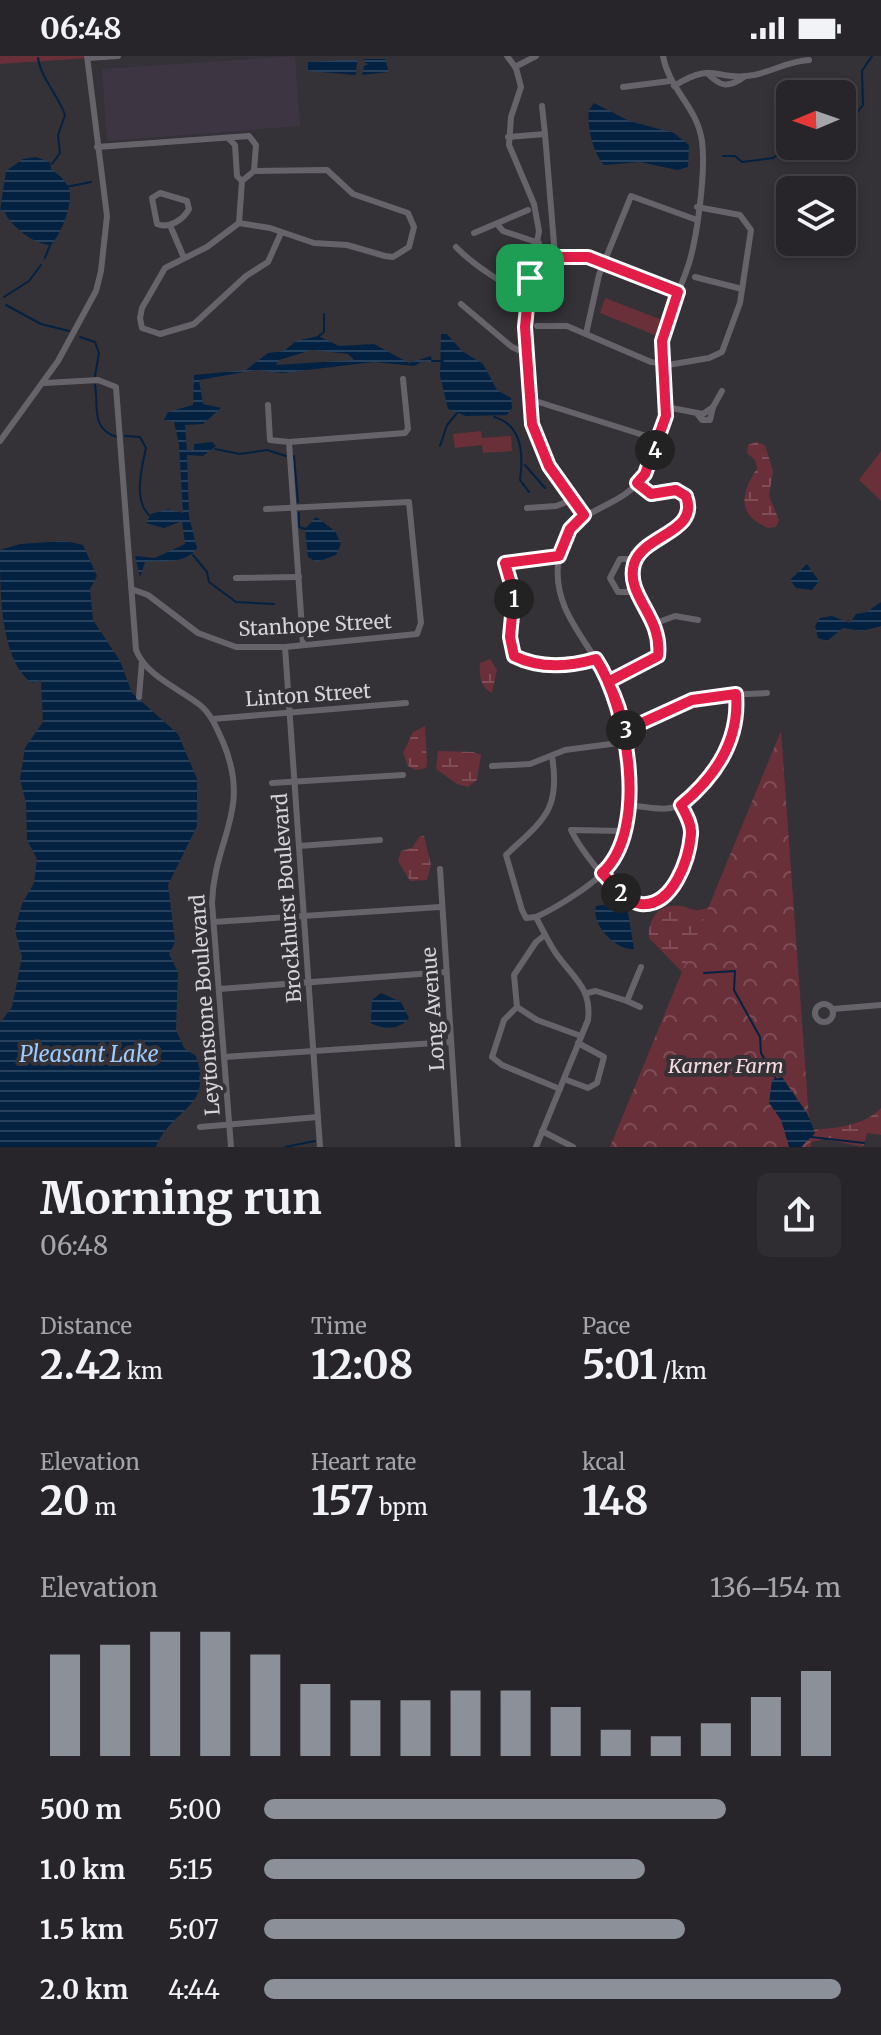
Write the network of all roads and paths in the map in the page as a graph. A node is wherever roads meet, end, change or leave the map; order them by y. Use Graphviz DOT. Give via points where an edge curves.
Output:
graph roads {
  1 [pos="118,56"];
  2 [pos="507,56"];
  3 [pos="536,56"];
  4 [pos="664,56"];
  5 [pos="88,57"];
  6 [pos="809,60"];
  7 [pos="515,67"];
  8 [pos="704,71"];
  9 [pos="746,76"];
  10 [pos="672,84"];
  11 [pos="623,87"];
  12 [pos="542,106"];
  13 [pos="545,134"];
  14 [pos="508,137"];
  15 [pos="228,138"];
  16 [pos="97,147"];
  17 [pos="254,171"];
  18 [pos="242,181"];
  19 [pos="697,207"];
  20 [pos="528,210"];
  21 [pos="697,220"];
  22 [pos="239,223"];
  23 [pos="497,224"];
  24 [pos="170,225"];
  25 [pos="281,233"];
  26 [pos="474,233"];
  27 [pos="539,243"];
  28 [pos="456,247"];
  29 [pos="555,256"];
  30 [pos="536,257"];
  31 [pos="184,258"];
  32 [pos="604,263"];
  33 [pos="695,277"];
  34 [pos="742,289"];
  35 [pos="678,292"];
  36 [pos="527,293"];
  37 [pos="461,304"];
  38 [pos="537,326"];
  39 [pos="586,334"];
  40 [pos="529,355"];
  41 [pos="662,364"];
  42 [pos="403,379"];
  43 [pos="45,383"];
  44 [pos="722,391"];
  45 [pos="529,399"];
  46 [pos="268,405"];
  47 [pos="666,407"];
  48 [pos="659,440"];
  49 [pos="0,441"];
  50 [pos="289,442"];
  51 [pos="637,483"];
  52 [pos="572,500"];
  53 [pos="293,508"];
  54 [pos="527,508"];
  55 [pos="266,509"];
  56 [pos="584,515"];
  57 [pos="559,556"];
  58 [pos="636,559"];
  59 [pos="299,577"];
  60 [pos="236,578"];
  61 [pos="134,590"];
  62 [pos="636,592"];
  63 [pos="698,620"];
  64 [pos="656,623"];
  65 [pos="303,643"];
  66 [pos="285,647"];
  67 [pos="596,659"];
  68 [pos="142,661"];
  69 [pos="608,682"];
  70 [pos="767,693"];
  71 [pos="736,694"];
  72 [pos="139,697"];
  73 [pos="406,703"];
  74 [pos="289,713"];
  75 [pos="212,719"];
  76 [pos="624,731"];
  77 [pos="626,742"];
  78 [pos="552,756"];
  79 [pos="492,766"];
  80 [pos="403,775"];
  81 [pos="294,779"];
  82 [pos="272,783"];
  83 [pos="628,805"];
  84 [pos="681,805"];
  85 [pos="623,831"];
  86 [pos="380,840"];
  87 [pos="299,846"];
  88 [pos="440,869"];
  89 [pos="602,873"];
  90 [pos="440,907"];
  91 [pos="303,915"];
  92 [pos="536,917"];
  93 [pos="213,922"];
  94 [pos="545,935"];
  95 [pos="641,967"];
  96 [pos="446,972"];
  97 [pos="308,982"];
  98 [pos="219,989"];
  99 [pos="587,993"];
  100 [pos="627,1001"];
  101 [pos="881,1005"];
  102 [pos="517,1007"];
  103 [pos="640,1007"];
  104 [pos="833,1009"];
  105 [pos="580,1040"];
  106 [pos="450,1042"];
  107 [pos="314,1050"];
  108 [pos="224,1057"];
  109 [pos="564,1079"];
  110 [pos="560,1089"];
  111 [pos="318,1117"];
  112 [pos="230,1125"];
  113 [pos="200,1127"];
  114 [pos="542,1131"];
  115 [pos="231,1147"];
  116 [pos="320,1147"];
  117 [pos="458,1147"];
  118 [pos="536,1147"];
  119 [pos="573,1147"];
  1 -- 5 [label="street"];
  2 -- 7 [label="street"];
  3 -- 7 [label="street"];
  4 -- 10 [label="street"];
  5 -- 16 [label="street"];
  6 -- 9 [label="street"];
  7 -- 14 [label="street" via="521,87"];
  8 -- 9 [label="street"];
  8 -- 9 [label="street" via="720,85"];
  8 -- 10 [label="street"];
  10 -- 11 [label="street"];
  10 -- 19 [label="street" via="696,116 702,137"];
  12 -- 13 [label="street"];
  13 -- 14 [label="street"];
  13 -- 29 [label="street"];
  14 -- 27 [label="street" via="534,204"];
  15 -- 16 [label="street"];
  15 -- 17 [label="street" via="249,136 255,141"];
  15 -- 18 [label="street" via="235,145"];
  16 -- 43 [label="street" via="107,216 102,268"];
  17 -- 18 [label="street"];
  17 -- 25 [label="street" via="327,170 353,194 408,213 413,220 413,238 403,252 385,256"];
  18 -- 22 [label="street"];
  19 -- 21 [label="street"];
  19 -- 34 [label="street" via="732,212 746,221 752,239"];
  20 -- 23 [label="street"];
  21 -- 32 [label="street" via="631,196"];
  21 -- 35 [label="street"];
  22 -- 25 [label="street"];
  22 -- 31 [label="street"];
  23 -- 26 [label="street"];
  23 -- 27 [label="street"];
  24 -- 24 [label="street" via="159,226 153,220 156,193 181,197 189,204 185,216"];
  24 -- 31 [label="street"];
  25 -- 31 [label="street" via="268,262 194,324 174,333 145,330 140,318 156,279"];
  27 -- 30 [label="street"];
  28 -- 36 [label="street" via="481,269"];
  29 -- 30 [label="street"];
  29 -- 32 [label="street"];
  30 -- 36 [label="street"];
  32 -- 35 [label="street"];
  32 -- 39 [label="street"];
  33 -- 34 [label="street"];
  34 -- 41 [label="street" via="736,322 722,352"];
  35 -- 41 [label="street" via="665,326"];
  36 -- 40 [label="street"];
  37 -- 40 [label="street"];
  38 -- 39 [label="street" via="567,326"];
  39 -- 41 [label="street"];
  40 -- 45 [label="street"];
  41 -- 47 [label="street"];
  42 -- 50 [label="street" via="406,433"];
  43 -- 49 [label="street"];
  43 -- 61 [label="street" via="105,381 118,390"];
  44 -- 47 [label="street" via="713,407 698,415"];
  45 -- 48 [label="street"];
  45 -- 52 [label="street" via="541,451"];
  46 -- 50 [label="street" via="270,440"];
  47 -- 48 [label="street"];
  48 -- 51 [label="street"];
  50 -- 53 [label="street"];
  51 -- 56 [label="street" via="629,494"];
  51 -- 58 [label="street" via="651,494 676,490 689,503 684,522"];
  52 -- 54 [label="street"];
  52 -- 56 [label="street"];
  53 -- 55 [label="street"];
  53 -- 59 [label="street"];
  53 -- 65 [label="street, Stanhope Street" via="411,505 421,623 417,634"];
  56 -- 57 [label="street" via="570,529"];
  57 -- 67 [label="street" via="566,612"];
  57 -- 67 [label="street" via="505,563 514,594 510,647 514,656 535,665"];
  58 -- 62 [label="street"];
  58 -- 62 [label="street" via="620,559 610,578 618,592"];
  59 -- 60 [label="street"];
  59 -- 65 [label="street"];
  61 -- 66 [label="street, Stanhope Street" via="218,642"];
  61 -- 68 [label="street" via="136,650"];
  62 -- 64 [label="street"];
  63 -- 64 [label="street" via="675,616"];
  64 -- 69 [label="street" via="658,656"];
  65 -- 66 [label="street, Stanhope Street"];
  66 -- 74 [label="street, Brockhurst Boulevard"];
  67 -- 69 [label="street"];
  68 -- 72 [label="street"];
  68 -- 75 [label="street, Leytonstone Boulevard"];
  69 -- 76 [label="street"];
  70 -- 71 [label="street"];
  71 -- 76 [label="street" via="692,700"];
  71 -- 84 [label="street" via="737,716 722,758"];
  73 -- 74 [label="street, Linton Street"];
  74 -- 75 [label="street, Linton Street"];
  74 -- 81 [label="street, Brockhurst Boulevard"];
  75 -- 93 [label="street, Leytonstone Boulevard" via="227,752 236,793 213,882"];
  76 -- 77 [label="street"];
  77 -- 78 [label="street"];
  77 -- 83 [label="street"];
  78 -- 79 [label="street" via="530,764"];
  78 -- 92 [label="street" via="555,788 550,811 506,855 522,910 526,918"];
  80 -- 81 [label="street"];
  81 -- 82 [label="street"];
  81 -- 87 [label="street, Brockhurst Boulevard"];
  83 -- 84 [label="street"];
  83 -- 85 [label="street"];
  84 -- 89 [label="street" via="691,836 671,892 641,904"];
  85 -- 89 [label="street"];
  85 -- 89 [label="street" via="572,827"];
  86 -- 87 [label="street"];
  87 -- 91 [label="street, Brockhurst Boulevard"];
  88 -- 90 [label="street, Long Avenue"];
  89 -- 92 [label="street"];
  90 -- 91 [label="street"];
  90 -- 96 [label="street, Long Avenue"];
  91 -- 93 [label="street"];
  91 -- 97 [label="street, Brockhurst Boulevard"];
  92 -- 94 [label="street"];
  93 -- 98 [label="street, Leytonstone Boulevard"];
  94 -- 99 [label="street"];
  94 -- 102 [label="street" via="514,975"];
  95 -- 100 [label="street"];
  96 -- 97 [label="street"];
  96 -- 106 [label="street, Long Avenue"];
  97 -- 98 [label="street"];
  97 -- 107 [label="street, Brockhurst Boulevard"];
  98 -- 108 [label="street, Leytonstone Boulevard"];
  99 -- 100 [label="street"];
  99 -- 105 [label="street" via="588,1020"];
  100 -- 103 [label="street"];
  101 -- 104 [label="street"];
  102 -- 105 [label="street"];
  102 -- 110 [label="street" via="504,1020 492,1057"];
  105 -- 109 [label="street"];
  105 -- 109 [label="street" via="604,1057 599,1079 588,1088"];
  106 -- 107 [label="street"];
  106 -- 117 [label="street, Long Avenue"];
  107 -- 108 [label="street"];
  107 -- 111 [label="street, Brockhurst Boulevard"];
  108 -- 112 [label="street, Leytonstone Boulevard"];
  109 -- 110 [label="street"];
  110 -- 114 [label="street"];
  111 -- 112 [label="street"];
  111 -- 116 [label="street, Brockhurst Boulevard"];
  112 -- 113 [label="street"];
  112 -- 115 [label="street, Leytonstone Boulevard"];
  114 -- 118 [label="street"];
  114 -- 119 [label="street"];
}
